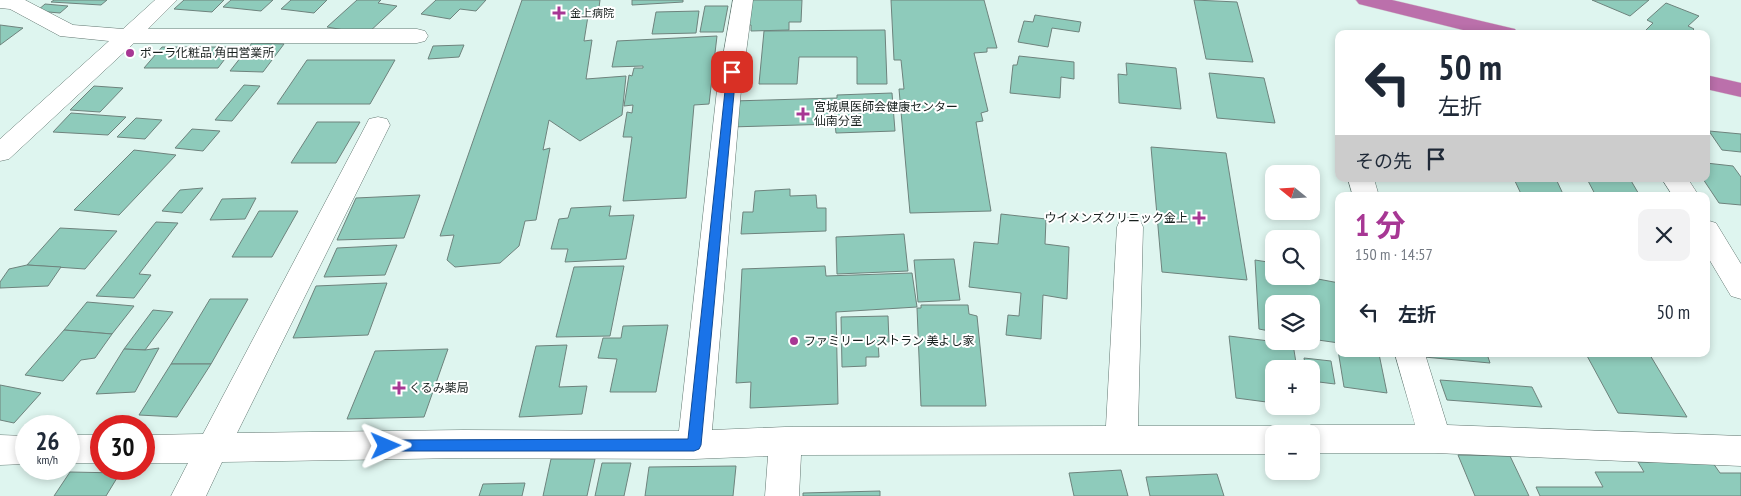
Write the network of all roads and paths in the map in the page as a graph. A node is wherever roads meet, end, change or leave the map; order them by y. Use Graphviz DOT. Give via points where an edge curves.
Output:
graph roads {
  1 [pos="167,0"];
  2 [pos="743,0"];
  3 [pos="1366,0"];
  4 [pos="0,2"];
  5 [pos="1490,30"];
  6 [pos="129,36"];
  7 [pos="417,36"];
  8 [pos="1710,83"];
  9 [pos="1741,90"];
  10 [pos="378,125"];
  11 [pos="0,153"];
  12 [pos="1130,227"];
  13 [pos="1710,237"];
  14 [pos="1741,288"];
  15 [pos="1411,357"];
  16 [pos="1435,439"];
  17 [pos="1122,440"];
  18 [pos="1265,440"];
  19 [pos="1320,440"];
  20 [pos="785,441"];
  21 [pos="694,445"];
  22 [pos="213,448"];
  23 [pos="155,449"];
  24 [pos="0,450"];
  25 [pos="15,450"];
  26 [pos="1741,450"];
  27 [pos="188,496"];
  28 [pos="782,496"];
  1 -- 6 [label="street"];
  2 -- 21 [label="street" via="728,90"];
  3 -- 5 [label="highway"];
  4 -- 6 [label="street" via="15,3 68,31"];
  6 -- 7 [label="street"];
  6 -- 11 [label="street"];
  8 -- 9 [label="highway"];
  10 -- 22 [label="street"];
  12 -- 17 [label="street"];
  13 -- 14 [label="street"];
  15 -- 16 [label="street"];
  16 -- 19 [label="street"];
  16 -- 26 [label="street"];
  17 -- 18 [label="street"];
  17 -- 20 [label="street"];
  20 -- 21 [label="street"];
  20 -- 28 [label="street"];
  21 -- 22 [label="street"];
  22 -- 23 [label="street"];
  22 -- 27 [label="street"];
  24 -- 25 [label="street"];
}
